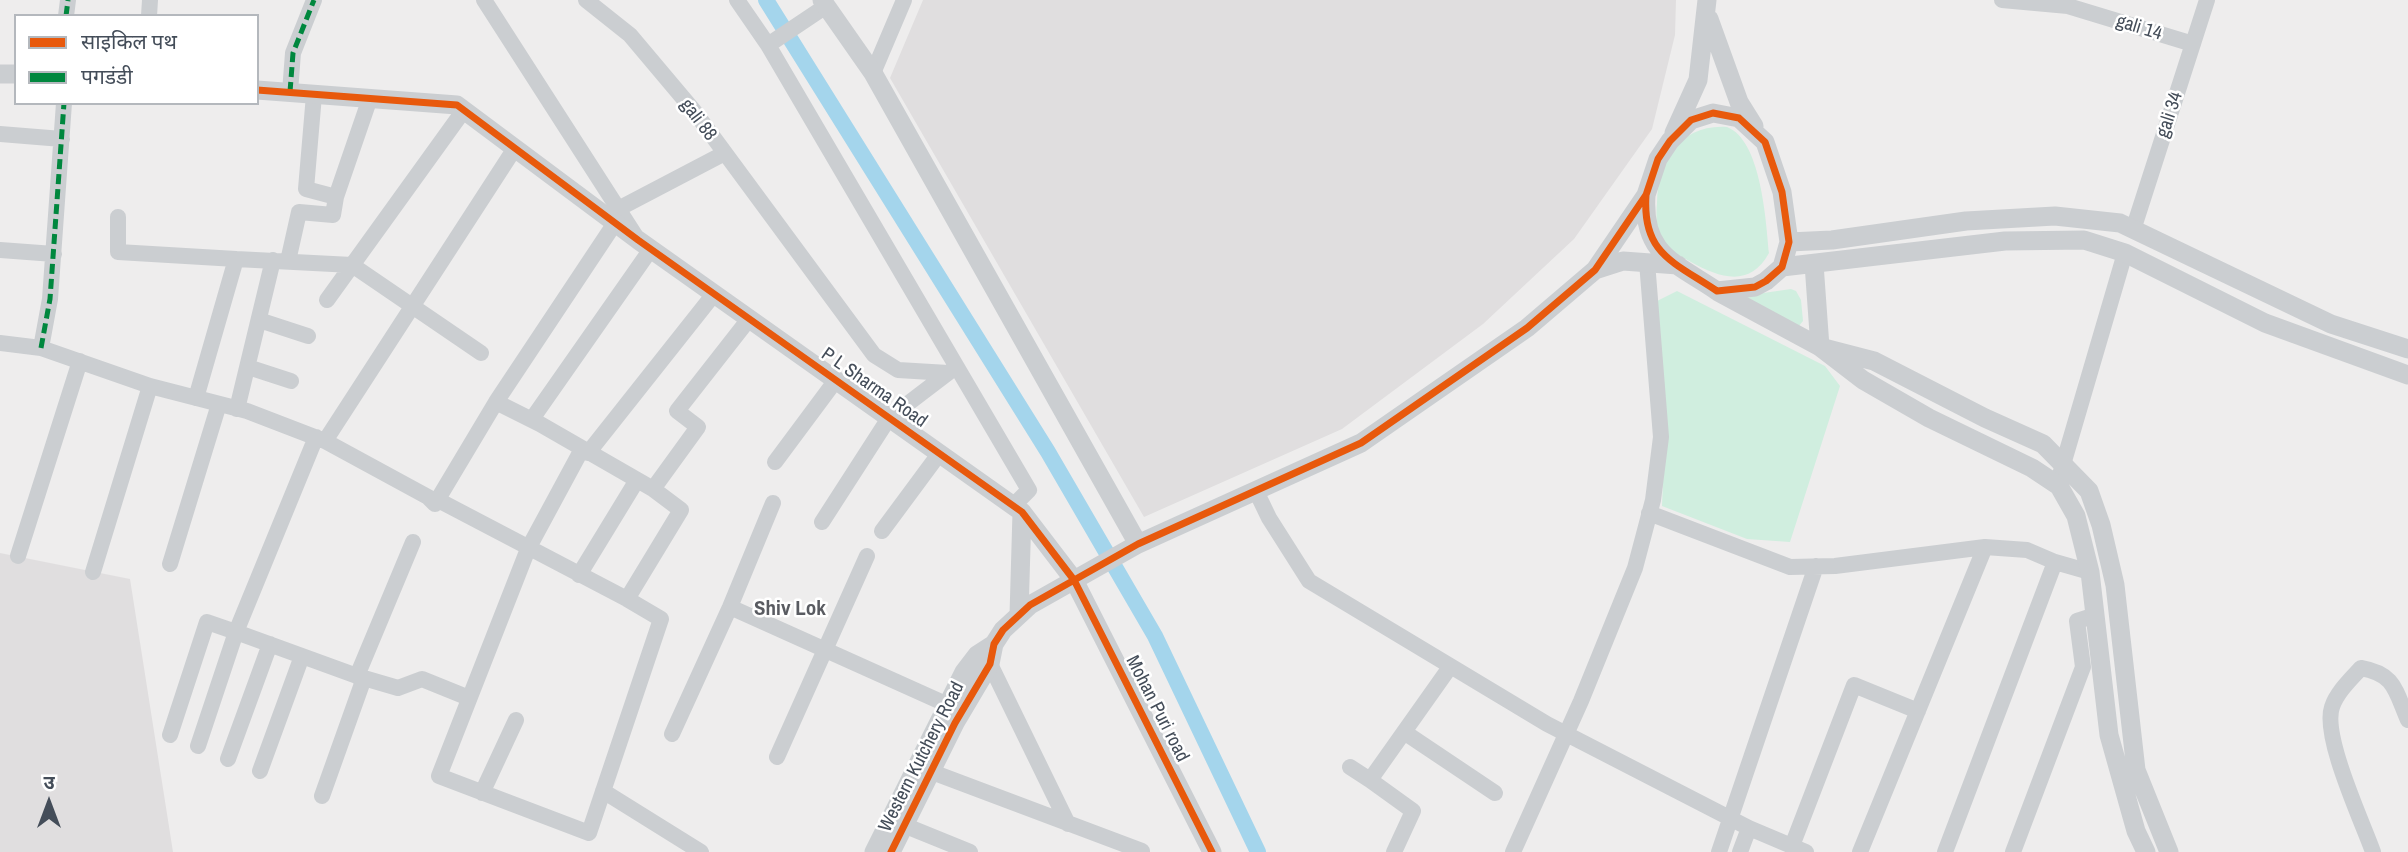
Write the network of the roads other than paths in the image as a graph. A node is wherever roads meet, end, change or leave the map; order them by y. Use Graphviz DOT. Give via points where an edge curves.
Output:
graph roads {
  1 [pos="313,0"];
  2 [pos="484,0"];
  3 [pos="586,0"];
  4 [pos="737,0"];
  5 [pos="904,0"];
  6 [pos="2001,0"];
  7 [pos="2207,0"];
  8 [pos="824,3"];
  9 [pos="1707,7"];
  10 [pos="2193,44"];
  11 [pos="768,45"];
  12 [pos="873,74"];
  13 [pos="259,90"];
  14 [pos="290,92"];
  15 [pos="314,94"];
  16 [pos="370,98"];
  17 [pos="64,105"];
  18 [pos="464,110"];
  19 [pos="1757,131"];
  20 [pos="0,134"];
  21 [pos="62,139"];
  22 [pos="1670,141"];
  23 [pos="515,148"];
  24 [pos="723,154"];
  25 [pos="1646,195"];
  26 [pos="336,197"];
  27 [pos="617,216"];
  28 [pos="118,217"];
  29 [pos="2133,230"];
  30 [pos="1789,242"];
  31 [pos="644,244"];
  32 [pos="0,250"];
  33 [pos="2125,253"];
  34 [pos="54,254"];
  35 [pos="236,259"];
  36 [pos="280,261"];
  37 [pos="1647,262"];
  38 [pos="1814,264"];
  39 [pos="352,265"];
  40 [pos="1679,265"];
  41 [pos="1782,267"];
  42 [pos="1595,270"];
  43 [pos="1717,291"];
  44 [pos="714,294"];
  45 [pos="327,300"];
  46 [pos="412,306"];
  47 [pos="749,319"];
  48 [pos="259,320"];
  49 [pos="308,336"];
  50 [pos="0,344"];
  51 [pos="1820,347"];
  52 [pos="41,348"];
  53 [pos="2408,349"];
  54 [pos="481,353"];
  55 [pos="80,361"];
  56 [pos="248,367"];
  57 [pos="2408,375"];
  58 [pos="836,380"];
  59 [pos="291,381"];
  60 [pos="150,386"];
  61 [pos="196,398"];
  62 [pos="496,402"];
  63 [pos="219,404"];
  64 [pos="237,409"];
  65 [pos="889,418"];
  66 [pos="532,419"];
  67 [pos="321,439"];
  68 [pos="585,451"];
  69 [pos="939,454"];
  70 [pos="775,462"];
  71 [pos="2063,463"];
  72 [pos="637,480"];
  73 [pos="2057,485"];
  74 [pos="653,489"];
  75 [pos="1256,491"];
  76 [pos="438,500"];
  77 [pos="773,503"];
  78 [pos="1018,509"];
  79 [pos="1649,513"];
  80 [pos="822,522"];
  81 [pos="882,531"];
  82 [pos="413,542"];
  83 [pos="1985,547"];
  84 [pos="1130,548"];
  85 [pos="528,550"];
  86 [pos="18,556"];
  87 [pos="867,556"];
  88 [pos="2055,562"];
  89 [pos="170,564"];
  90 [pos="1816,566"];
  91 [pos="93,572"];
  92 [pos="2090,572"];
  93 [pos="579,575"];
  94 [pos="1074,580"];
  95 [pos="627,599"];
  96 [pos="730,607"];
  97 [pos="1019,615"];
  98 [pos="2096,615"];
  99 [pos="236,632"];
  100 [pos="270,645"];
  101 [pos="995,645"];
  102 [pos="825,649"];
  103 [pos="302,656"];
  104 [pos="990,664"];
  105 [pos="1450,667"];
  106 [pos="357,676"];
  107 [pos="470,698"];
  108 [pos="948,705"];
  109 [pos="1918,711"];
  110 [pos="516,720"];
  111 [pos="2408,720"];
  112 [pos="1404,732"];
  113 [pos="672,734"];
  114 [pos="1566,734"];
  115 [pos="170,735"];
  116 [pos="198,746"];
  117 [pos="777,757"];
  118 [pos="228,758"];
  119 [pos="1350,767"];
  120 [pos="260,771"];
  121 [pos="932,772"];
  122 [pos="1370,780"];
  123 [pos="603,791"];
  124 [pos="482,793"];
  125 [pos="1495,793"];
  126 [pos="322,796"];
  127 [pos="1732,819"];
  128 [pos="1068,824"];
  129 [pos="906,826"];
  130 [pos="1749,828"];
  131 [pos="1799,849"];
  132 [pos="701,852"];
  133 [pos="874,852"];
  134 [pos="891,852"];
  135 [pos="970,852"];
  136 [pos="1142,852"];
  137 [pos="1212,852"];
  138 [pos="1394,852"];
  139 [pos="1513,852"];
  140 [pos="1719,852"];
  141 [pos="1740,852"];
  142 [pos="1860,852"];
  143 [pos="1945,852"];
  144 [pos="2013,852"];
  145 [pos="2146,852"];
  146 [pos="2169,852"];
  147 [pos="2373,852"];
  1 -- 14 [label="street" via="293,53"];
  2 -- 27 [label="street"];
  3 -- 24 [label="street, gali 88" via="630,35 694,111"];
  4 -- 11 [label="street"];
  5 -- 12 [label="street"];
  6 -- 10 [label="street, gali 14" via="2068,6"];
  7 -- 10 [label="street, gali 34"];
  8 -- 11 [label="street"];
  8 -- 12 [label="street"];
  9 -- 19 [label="street" via="1739,102"];
  9 -- 22 [label="street" via="1698,80"];
  10 -- 29 [label="street, gali 34"];
  11 -- 78 [label="street" via="1030,490"];
  12 -- 84 [label="street"];
  13 -- 14 [label="street"];
  14 -- 15 [label="street"];
  15 -- 16 [label="street"];
  15 -- 26 [label="street" via="306,189"];
  16 -- 18 [label="street" via="457,105"];
  16 -- 26 [label="street"];
  17 -- 21 [label="street"];
  18 -- 23 [label="street, P L Sharma Road"];
  18 -- 39 [label="street"];
  19 -- 22 [label="street" via="1739,118 1713,113 1691,120"];
  19 -- 30 [label="street" via="1777,173"];
  20 -- 21 [label="street"];
  21 -- 34 [label="street"];
  22 -- 25 [label="street" via="1658,159"];
  23 -- 27 [label="street, P L Sharma Road"];
  23 -- 46 [label="street"];
  24 -- 27 [label="street"];
  24 -- 65 [label="street, gali 88" via="874,355 898,370 948,373"];
  25 -- 40 [label="street" via="1647,230 1663,254"];
  25 -- 42 [label="street"];
  26 -- 36 [label="street" via="333,215 299,212"];
  27 -- 31 [label="street, P L Sharma Road"];
  27 -- 62 [label="street"];
  28 -- 35 [label="street" via="118,252"];
  29 -- 30 [label="street" via="2120,223 2055,216 1966,221"];
  29 -- 53 [label="street" via="2331,324"];
  30 -- 41 [label="street"];
  31 -- 44 [label="street, P L Sharma Road"];
  31 -- 66 [label="street"];
  32 -- 34 [label="street"];
  33 -- 38 [label="street" via="2084,240 2005,241"];
  33 -- 57 [label="street" via="2265,323"];
  33 -- 71 [label="street"];
  34 -- 52 [label="street"];
  35 -- 36 [label="street"];
  35 -- 61 [label="street"];
  36 -- 39 [label="street"];
  36 -- 48 [label="street"];
  37 -- 40 [label="street"];
  37 -- 42 [label="street" via="1623,261"];
  37 -- 79 [label="street" via="1661,437"];
  38 -- 41 [label="street"];
  38 -- 51 [label="street"];
  39 -- 45 [label="street"];
  39 -- 46 [label="street"];
  40 -- 43 [label="street"];
  41 -- 43 [label="street" via="1755,288"];
  42 -- 75 [label="street, Western Kutchery Road" via="1527,328 1362,443"];
  43 -- 51 [label="street"];
  44 -- 47 [label="street, P L Sharma Road"];
  44 -- 68 [label="street"];
  46 -- 54 [label="street"];
  46 -- 67 [label="street"];
  47 -- 58 [label="street, P L Sharma Road"];
  47 -- 74 [label="street" via="677,411 698,427"];
  48 -- 49 [label="street"];
  48 -- 56 [label="street"];
  50 -- 52 [label="street"];
  51 -- 71 [label="street" via="1874,361 2043,444"];
  51 -- 73 [label="street" via="1863,380"];
  52 -- 55 [label="street"];
  55 -- 60 [label="street"];
  55 -- 86 [label="street"];
  56 -- 59 [label="street"];
  56 -- 64 [label="street"];
  58 -- 65 [label="street, P L Sharma Road"];
  58 -- 70 [label="street"];
  60 -- 61 [label="street"];
  60 -- 91 [label="street"];
  61 -- 63 [label="street"];
  62 -- 66 [label="street"];
  62 -- 76 [label="street"];
  63 -- 64 [label="street"];
  63 -- 89 [label="street"];
  64 -- 67 [label="street"];
  65 -- 69 [label="street, P L Sharma Road"];
  65 -- 80 [label="street"];
  66 -- 68 [label="street"];
  67 -- 76 [label="street" via="435,504"];
  67 -- 99 [label="street"];
  68 -- 72 [label="street"];
  68 -- 85 [label="street"];
  69 -- 78 [label="street, P L Sharma Road"];
  69 -- 81 [label="street"];
  71 -- 73 [label="street"];
  71 -- 146 [label="street" via="2090,491 2101,525 2115,585 2136,770"];
  72 -- 74 [label="street"];
  72 -- 93 [label="street"];
  73 -- 92 [label="street" via="2076,516"];
  74 -- 95 [label="street" via="681,510"];
  75 -- 84 [label="street, Western Kutchery Road"];
  75 -- 105 [label="street" via="1309,581"];
  76 -- 85 [label="street"];
  77 -- 96 [label="street"];
  78 -- 94 [label="street, P L Sharma Road"];
  78 -- 97 [label="street"];
  79 -- 90 [label="street" via="1790,567"];
  79 -- 114 [label="street" via="1635,568"];
  82 -- 106 [label="street"];
  83 -- 88 [label="street" via="2027,550"];
  83 -- 90 [label="street"];
  83 -- 109 [label="street"];
  84 -- 94 [label="street, Western Kutchery Road"];
  85 -- 93 [label="street"];
  85 -- 107 [label="street"];
  87 -- 102 [label="street"];
  88 -- 92 [label="street"];
  88 -- 143 [label="street"];
  90 -- 127 [label="street"];
  92 -- 98 [label="street"];
  93 -- 95 [label="street"];
  94 -- 97 [label="street, Western Kutchery Road"];
  94 -- 137 [label="street, Mohan Puri road"];
  95 -- 123 [label="street" via="661,619"];
  96 -- 102 [label="street"];
  96 -- 113 [label="street"];
  97 -- 101 [label="street, Western Kutchery Road"];
  98 -- 144 [label="street" via="2077,621 2083,667"];
  98 -- 145 [label="street" via="2109,735"];
  99 -- 100 [label="street"];
  99 -- 115 [label="street" via="207,622"];
  99 -- 116 [label="street"];
  100 -- 103 [label="street"];
  100 -- 118 [label="street"];
  101 -- 104 [label="street, Western Kutchery Road"];
  101 -- 108 [label="street" via="977,655"];
  102 -- 108 [label="street"];
  102 -- 117 [label="street"];
  103 -- 106 [label="street"];
  103 -- 120 [label="street"];
  104 -- 121 [label="street, Western Kutchery Road"];
  104 -- 128 [label="street"];
  105 -- 112 [label="street"];
  105 -- 114 [label="street"];
  106 -- 107 [label="street" via="398,688 422,679"];
  106 -- 126 [label="street" via="363,681"];
  107 -- 124 [label="street" via="439,776"];
  108 -- 133 [label="street"];
  109 -- 131 [label="street" via="1854,685"];
  109 -- 142 [label="street"];
  110 -- 124 [label="street"];
  111 -- 147 [label="street" via="2391,680 2382,671 2361,668 2332,708 2330,735"];
  112 -- 122 [label="street"];
  112 -- 125 [label="street"];
  114 -- 127 [label="street"];
  114 -- 139 [label="street"];
  119 -- 122 [label="street"];
  121 -- 128 [label="street"];
  121 -- 129 [label="street, Western Kutchery Road"];
  122 -- 138 [label="street" via="1413,811"];
  123 -- 124 [label="street" via="589,833"];
  123 -- 132 [label="street"];
  127 -- 130 [label="street"];
  127 -- 140 [label="street"];
  128 -- 136 [label="street"];
  129 -- 134 [label="street, Western Kutchery Road"];
  129 -- 135 [label="street"];
  130 -- 131 [label="street"];
  130 -- 141 [label="street"];
}
